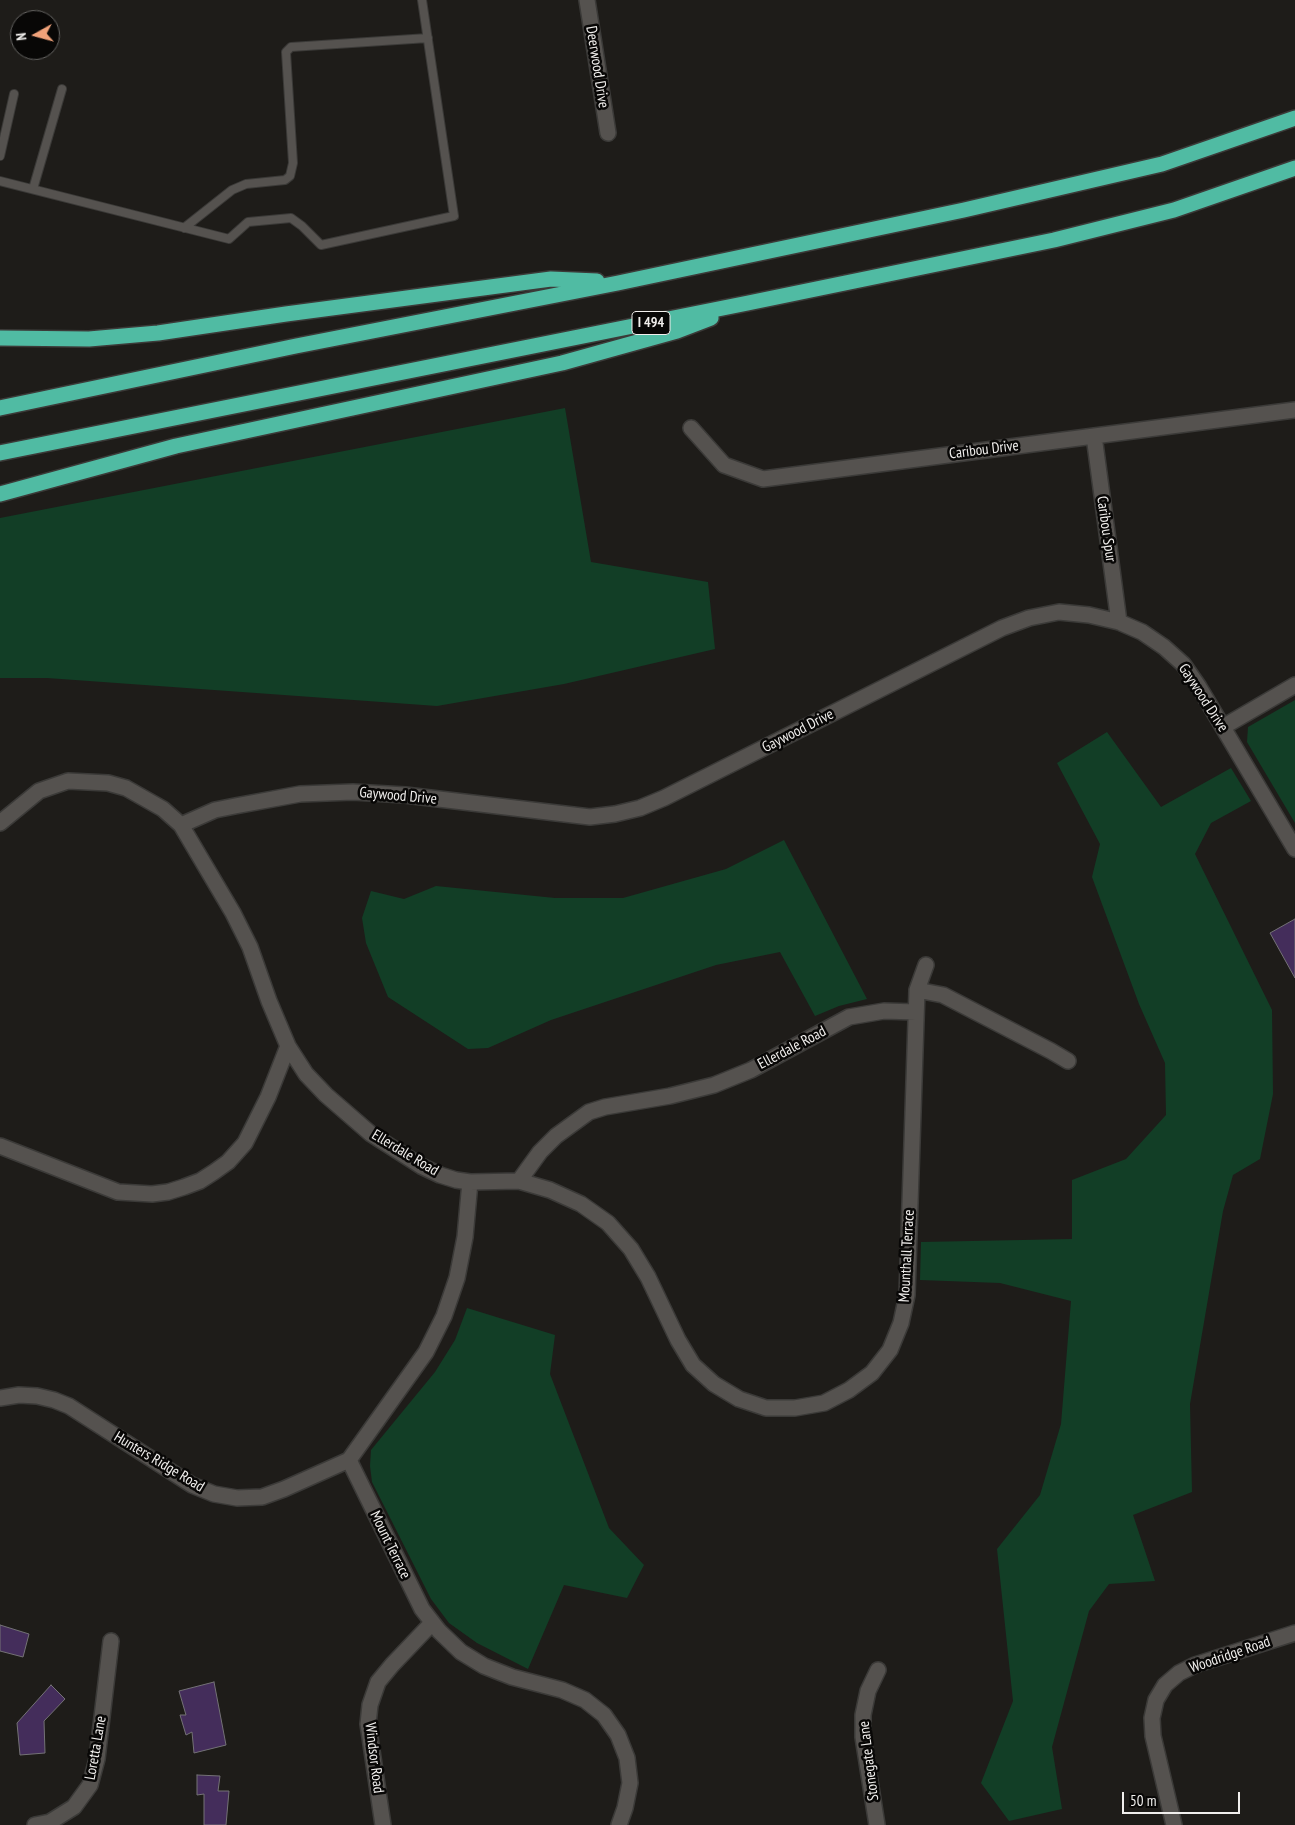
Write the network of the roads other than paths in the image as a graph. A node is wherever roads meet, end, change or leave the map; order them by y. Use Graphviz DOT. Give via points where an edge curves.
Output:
graph roads {
  1 [pos="422,0"];
  2 [pos="587,0"];
  3 [pos="428,38"];
  4 [pos="62,89"];
  5 [pos="14,94"];
  6 [pos="1295,118"];
  7 [pos="608,133"];
  8 [pos="0,156"];
  9 [pos="1295,168"];
  10 [pos="0,181"];
  11 [pos="33,189"];
  12 [pos="184,228"];
  13 [pos="618,283"];
  14 [pos="748,303"];
  15 [pos="0,338"];
  16 [pos="0,408"];
  17 [pos="1295,410"];
  18 [pos="691,428"];
  19 [pos="1094,436"];
  20 [pos="0,453"];
  21 [pos="0,494"];
  22 [pos="1119,622"];
  23 [pos="1295,685"];
  24 [pos="1223,727"];
  25 [pos="0,823"];
  26 [pos="181,825"];
  27 [pos="1295,849"];
  28 [pos="926,965"];
  29 [pos="917,990"];
  30 [pos="916,1012"];
  31 [pos="288,1046"];
  32 [pos="1068,1061"];
  33 [pos="0,1146"];
  34 [pos="519,1181"];
  35 [pos="470,1182"];
  36 [pos="0,1398"];
  37 [pos="349,1460"];
  38 [pos="432,1623"];
  39 [pos="1295,1633"];
  40 [pos="111,1641"];
  41 [pos="878,1670"];
  42 [pos="51,1823"];
  43 [pos="34,1825"];
  44 [pos="383,1825"];
  45 [pos="620,1825"];
  46 [pos="877,1825"];
  47 [pos="1174,1825"];
  1 -- 3 [label="lane"];
  2 -- 7 [label="street, Deerwood Drive"];
  3 -- 12 [label="lane" via="291,47 286,52 293,164 290,176 285,180 246,184 232,190"];
  3 -- 12 [label="lane" via="454,216 322,245 291,218 248,222 229,239"];
  4 -- 11 [label="lane"];
  5 -- 8 [label="lane"];
  6 -- 13 [label="highway" via="1162,164 964,210"];
  9 -- 14 [label="highway, I 494" via="1174,210 1054,240"];
  10 -- 11 [label="lane"];
  11 -- 12 [label="lane"];
  13 -- 15 [label="highway" via="551,279 158,333 90,339"];
  13 -- 16 [label="highway"];
  14 -- 20 [label="highway, I 494"];
  14 -- 21 [label="highway" via="677,331 562,363 176,446"];
  17 -- 19 [label="street, Caribou Drive"];
  18 -- 19 [label="street, Caribou Drive" via="724,465 764,479"];
  19 -- 22 [label="street, Caribou Spur"];
  22 -- 24 [label="street, Gaywood Drive" via="1142,632 1183,664"];
  22 -- 26 [label="street, Gaywood Drive" via="1089,614 1059,612 1020,621 664,798 615,814 590,817 353,792 300,794 222,809"];
  23 -- 24 [label="street"];
  24 -- 27 [label="street, Gaywood Drive"];
  25 -- 26 [label="street" via="39,791 68,781 89,781 126,788 163,808"];
  26 -- 31 [label="street" via="250,947"];
  28 -- 29 [label="street, Mounthall Terrace"];
  29 -- 30 [label="street, Mounthall Terrace"];
  29 -- 32 [label="street" via="942,995"];
  30 -- 34 [label="street, Ellerdale Road" via="884,1011 849,1017 751,1070 714,1085 589,1112 545,1147"];
  30 -- 34 [label="street, Mounthall Terrace" via="907,1295 901,1323 890,1350 872,1373 824,1403 766,1408 739,1400 714,1384 693,1365 648,1277 608,1223 581,1204"];
  31 -- 33 [label="street" via="268,1097 245,1142 228,1162 200,1181 184,1187 152,1194 118,1192"];
  31 -- 35 [label="street, Ellerdale Road" via="319,1088 371,1134 440,1175"];
  34 -- 35 [label="street, Ellerdale Road"];
  35 -- 37 [label="street" via="457,1278 444,1316 426,1352"];
  36 -- 37 [label="street, Hunters Ridge Road" via="37,1396 70,1406 192,1485 229,1497 262,1496 284,1490"];
  37 -- 38 [label="street, Mount Terrace" via="409,1584"];
  38 -- 44 [label="street, Windsor Road" via="378,1682 370,1705 368,1724"];
  38 -- 45 [label="street, Mount Terrace" via="461,1652 484,1666 562,1690 585,1700 604,1715 618,1735 627,1758 630,1783"];
  39 -- 47 [label="street, Woodridge Road" via="1195,1665 1165,1685 1156,1700 1153,1736"];
  40 -- 42 [label="street, Loretta Lane" via="97,1759 90,1785 74,1807"];
  41 -- 46 [label="street, Stonegate Lane" via="863,1715 863,1738"];
  42 -- 43 [label="street, Loretta Lane"];
}
